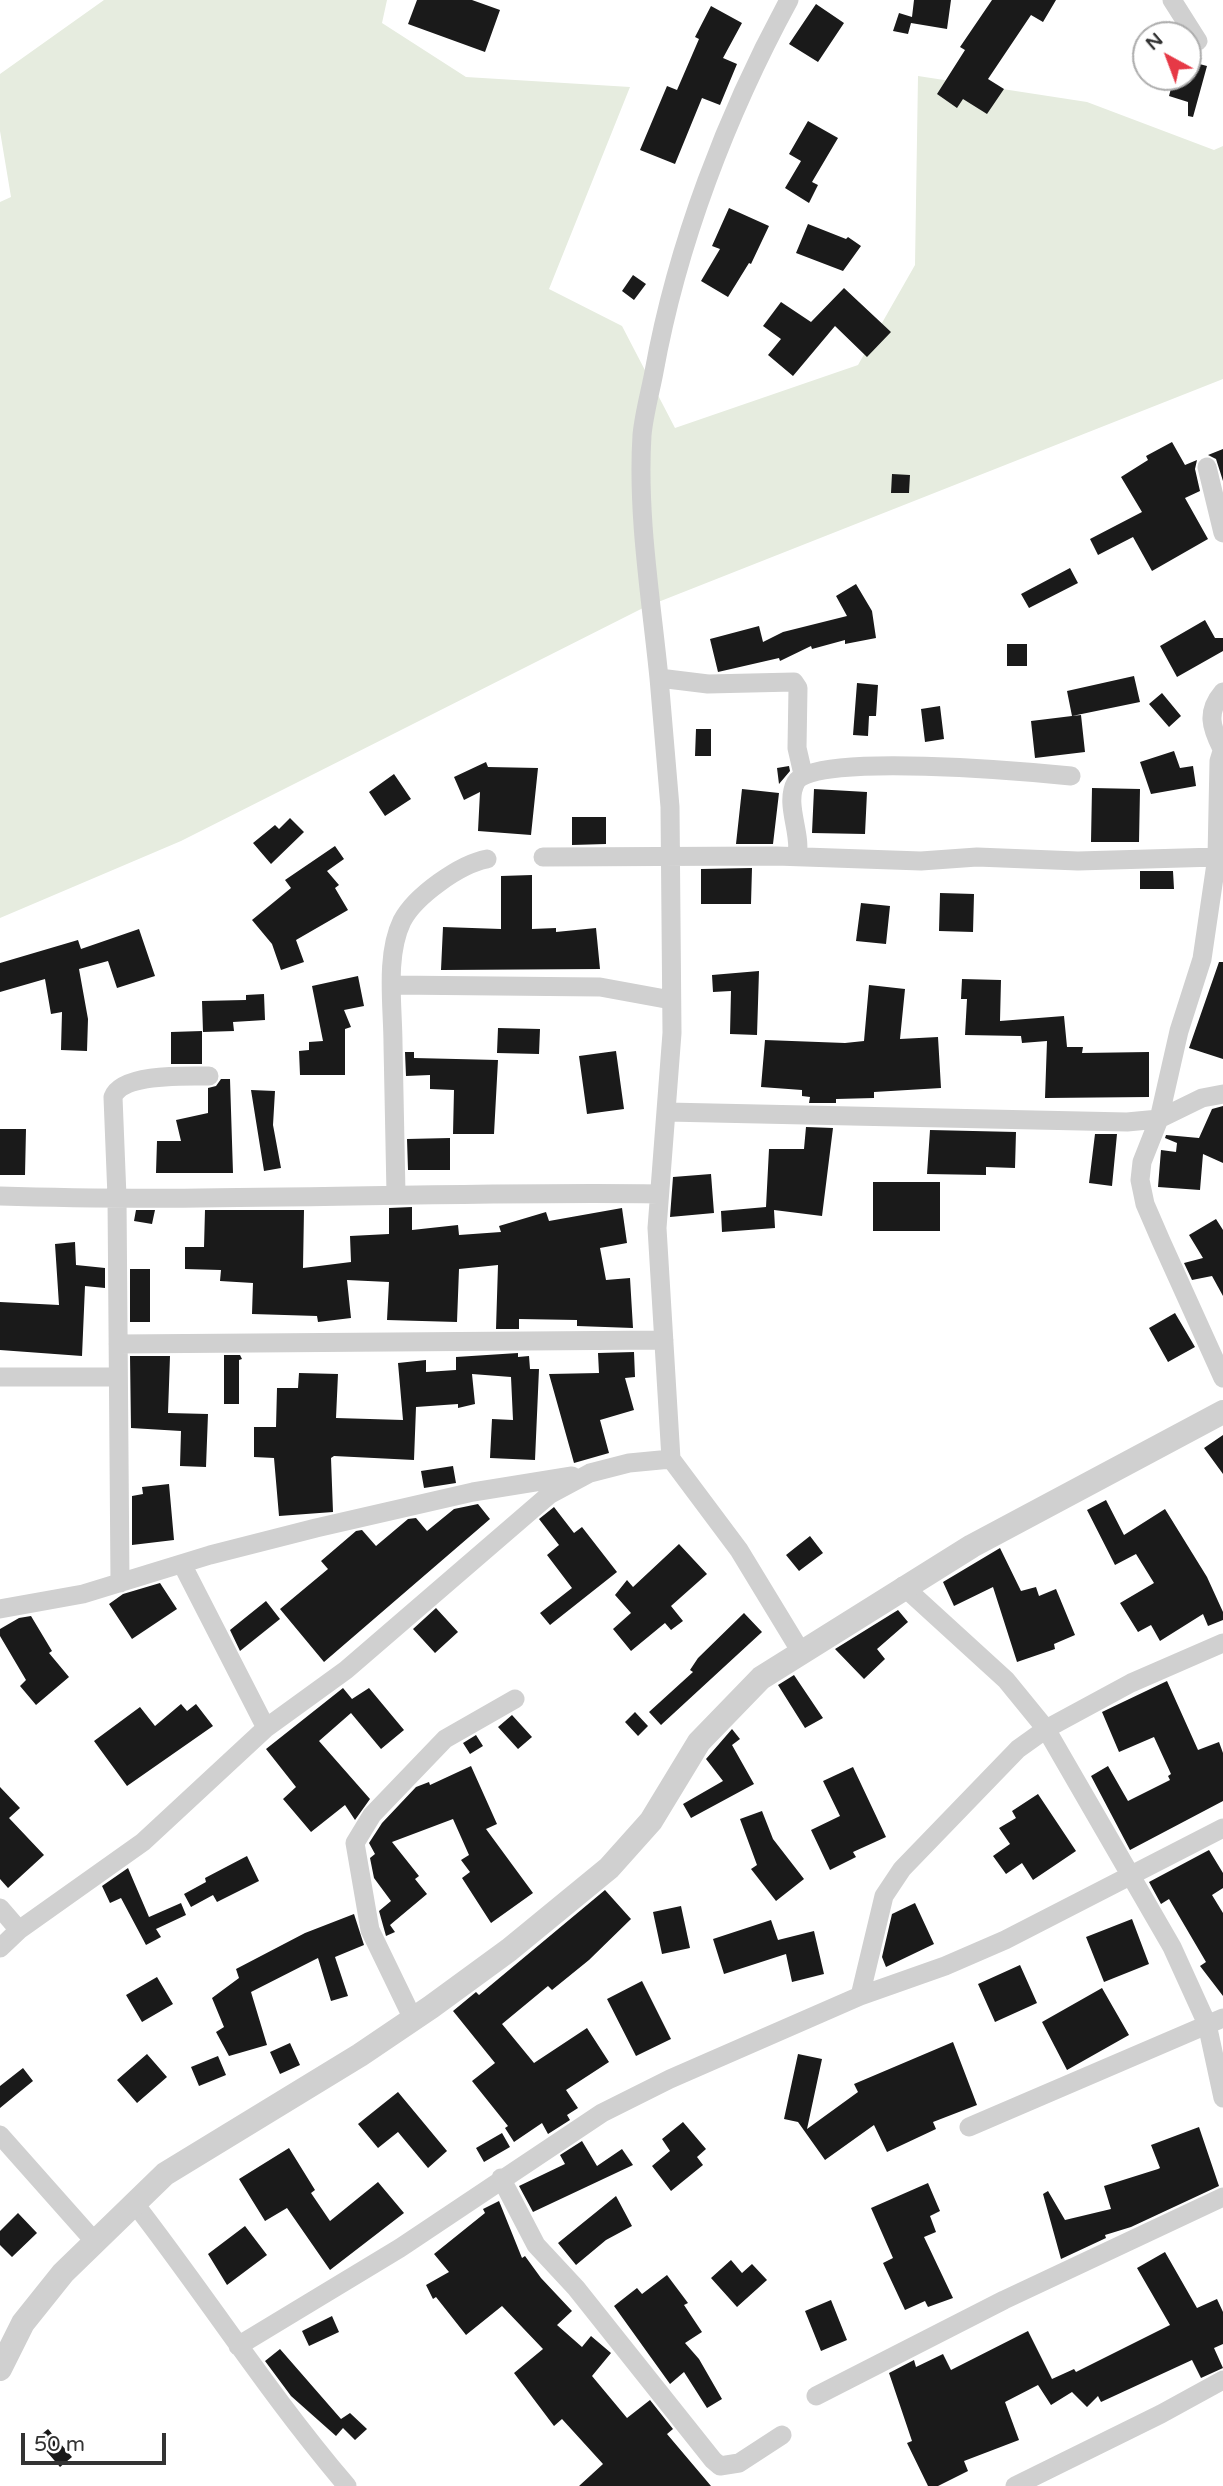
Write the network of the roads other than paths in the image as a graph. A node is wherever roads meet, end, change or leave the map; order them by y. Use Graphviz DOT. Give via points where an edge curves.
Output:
graph roads {
  1 [pos="789,0"];
  2 [pos="1172,0"];
  3 [pos="1185,21"];
  4 [pos="1207,467"];
  5 [pos="1223,533"];
  6 [pos="659,678"];
  7 [pos="1223,692"];
  8 [pos="1223,749"];
  9 [pos="803,774"];
  10 [pos="1071,776"];
  11 [pos="671,855"];
  12 [pos="797,856"];
  13 [pos="543,857"];
  14 [pos="1217,857"];
  15 [pos="487,859"];
  16 [pos="392,985"];
  17 [pos="671,1000"];
  18 [pos="209,1076"];
  19 [pos="1223,1094"];
  20 [pos="667,1112"];
  21 [pos="1159,1119"];
  22 [pos="396,1194"];
  23 [pos="658,1194"];
  24 [pos="0,1196"];
  25 [pos="117,1197"];
  26 [pos="664,1340"];
  27 [pos="118,1344"];
  28 [pos="0,1377"];
  29 [pos="118,1377"];
  30 [pos="1223,1378"];
  31 [pos="1223,1412"];
  32 [pos="671,1459"];
  33 [pos="590,1473"];
  34 [pos="182,1564"];
  35 [pos="120,1583"];
  36 [pos="903,1586"];
  37 [pos="0,1609"];
  38 [pos="1223,1643"];
  39 [pos="801,1651"];
  40 [pos="515,1699"];
  41 [pos="266,1728"];
  42 [pos="1046,1729"];
  43 [pos="1223,1828"];
  44 [pos="1130,1874"];
  45 [pos="0,1908"];
  46 [pos="19,1930"];
  47 [pos="0,1948"];
  48 [pos="860,1996"];
  49 [pos="413,2019"];
  50 [pos="1215,2021"];
  51 [pos="1223,2098"];
  52 [pos="970,2127"];
  53 [pos="0,2135"];
  54 [pos="501,2178"];
  55 [pos="1223,2197"];
  56 [pos="135,2204"];
  57 [pos="95,2242"];
  58 [pos="238,2346"];
  59 [pos="0,2369"];
  60 [pos="1223,2379"];
  61 [pos="816,2396"];
  62 [pos="782,2435"];
  63 [pos="347,2486"];
  64 [pos="1015,2486"];
  1 -- 6 [label="street" via="727,132 664,318 642,432 641,492"];
  2 -- 3 [label="street"];
  4 -- 5 [label="street"];
  6 -- 9 [label="street" via="708,684 794,682"];
  6 -- 11 [label="street"];
  7 -- 8 [label="street" via="1211,709 1210,720"];
  8 -- 14 [label="street"];
  9 -- 10 [label="street" via="833,767 893,766"];
  9 -- 12 [label="street" via="792,791"];
  11 -- 12 [label="street"];
  11 -- 13 [label="street"];
  11 -- 17 [label="street"];
  12 -- 14 [label="street" via="921,861"];
  14 -- 21 [label="street" via="1202,959"];
  15 -- 16 [label="street" via="459,868 403,920"];
  16 -- 17 [label="street" via="600,987"];
  16 -- 22 [label="street"];
  17 -- 20 [label="street"];
  18 -- 25 [label="street" via="128,1083 115,1091"];
  19 -- 21 [label="street" via="1202,1098"];
  20 -- 21 [label="street"];
  20 -- 23 [label="street"];
  21 -- 30 [label="street" via="1142,1163 1145,1204"];
  22 -- 23 [label="street"];
  22 -- 25 [label="street"];
  23 -- 26 [label="street"];
  24 -- 25 [label="street"];
  25 -- 27 [label="street"];
  26 -- 27 [label="street"];
  26 -- 32 [label="street"];
  27 -- 29 [label="street"];
  28 -- 29 [label="street"];
  29 -- 35 [label="street"];
  31 -- 36 [label="street"];
  32 -- 33 [label="street"];
  32 -- 39 [label="street" via="739,1550"];
  33 -- 34 [label="street" via="473,1492"];
  33 -- 41 [label="street" via="549,1495 346,1670"];
  34 -- 35 [label="street"];
  34 -- 41 [label="street"];
  35 -- 37 [label="street"];
  36 -- 39 [label="street"];
  36 -- 42 [label="street" via="1006,1679"];
  38 -- 42 [label="street" via="1131,1683"];
  39 -- 49 [label="street" via="761,1678 714,1724 651,1821 609,1868 509,1950"];
  40 -- 49 [label="street" via="438,1745 372,1815 355,1843 370,1930"];
  41 -- 46 [label="street" via="143,1842"];
  42 -- 44 [label="street"];
  42 -- 48 [label="street" via="1018,1749 902,1869 884,1896"];
  43 -- 44 [label="street"];
  44 -- 48 [label="street" via="993,1945"];
  44 -- 50 [label="street"];
  45 -- 46 [label="street"];
  46 -- 47 [label="street"];
  48 -- 54 [label="street" via="602,2113"];
  49 -- 56 [label="street" via="184,2161"];
  50 -- 51 [label="street"];
  50 -- 52 [label="street"];
  53 -- 57 [label="street"];
  54 -- 58 [label="street" via="400,2248"];
  54 -- 62 [label="street" via="536,2245 576,2288 713,2460 720,2466 739,2463"];
  55 -- 61 [label="street" via="1004,2300"];
  56 -- 57 [label="street"];
  56 -- 58 [label="street"];
  57 -- 59 [label="street" via="23,2323"];
  58 -- 63 [label="street"];
  60 -- 64 [label="street"];
}
